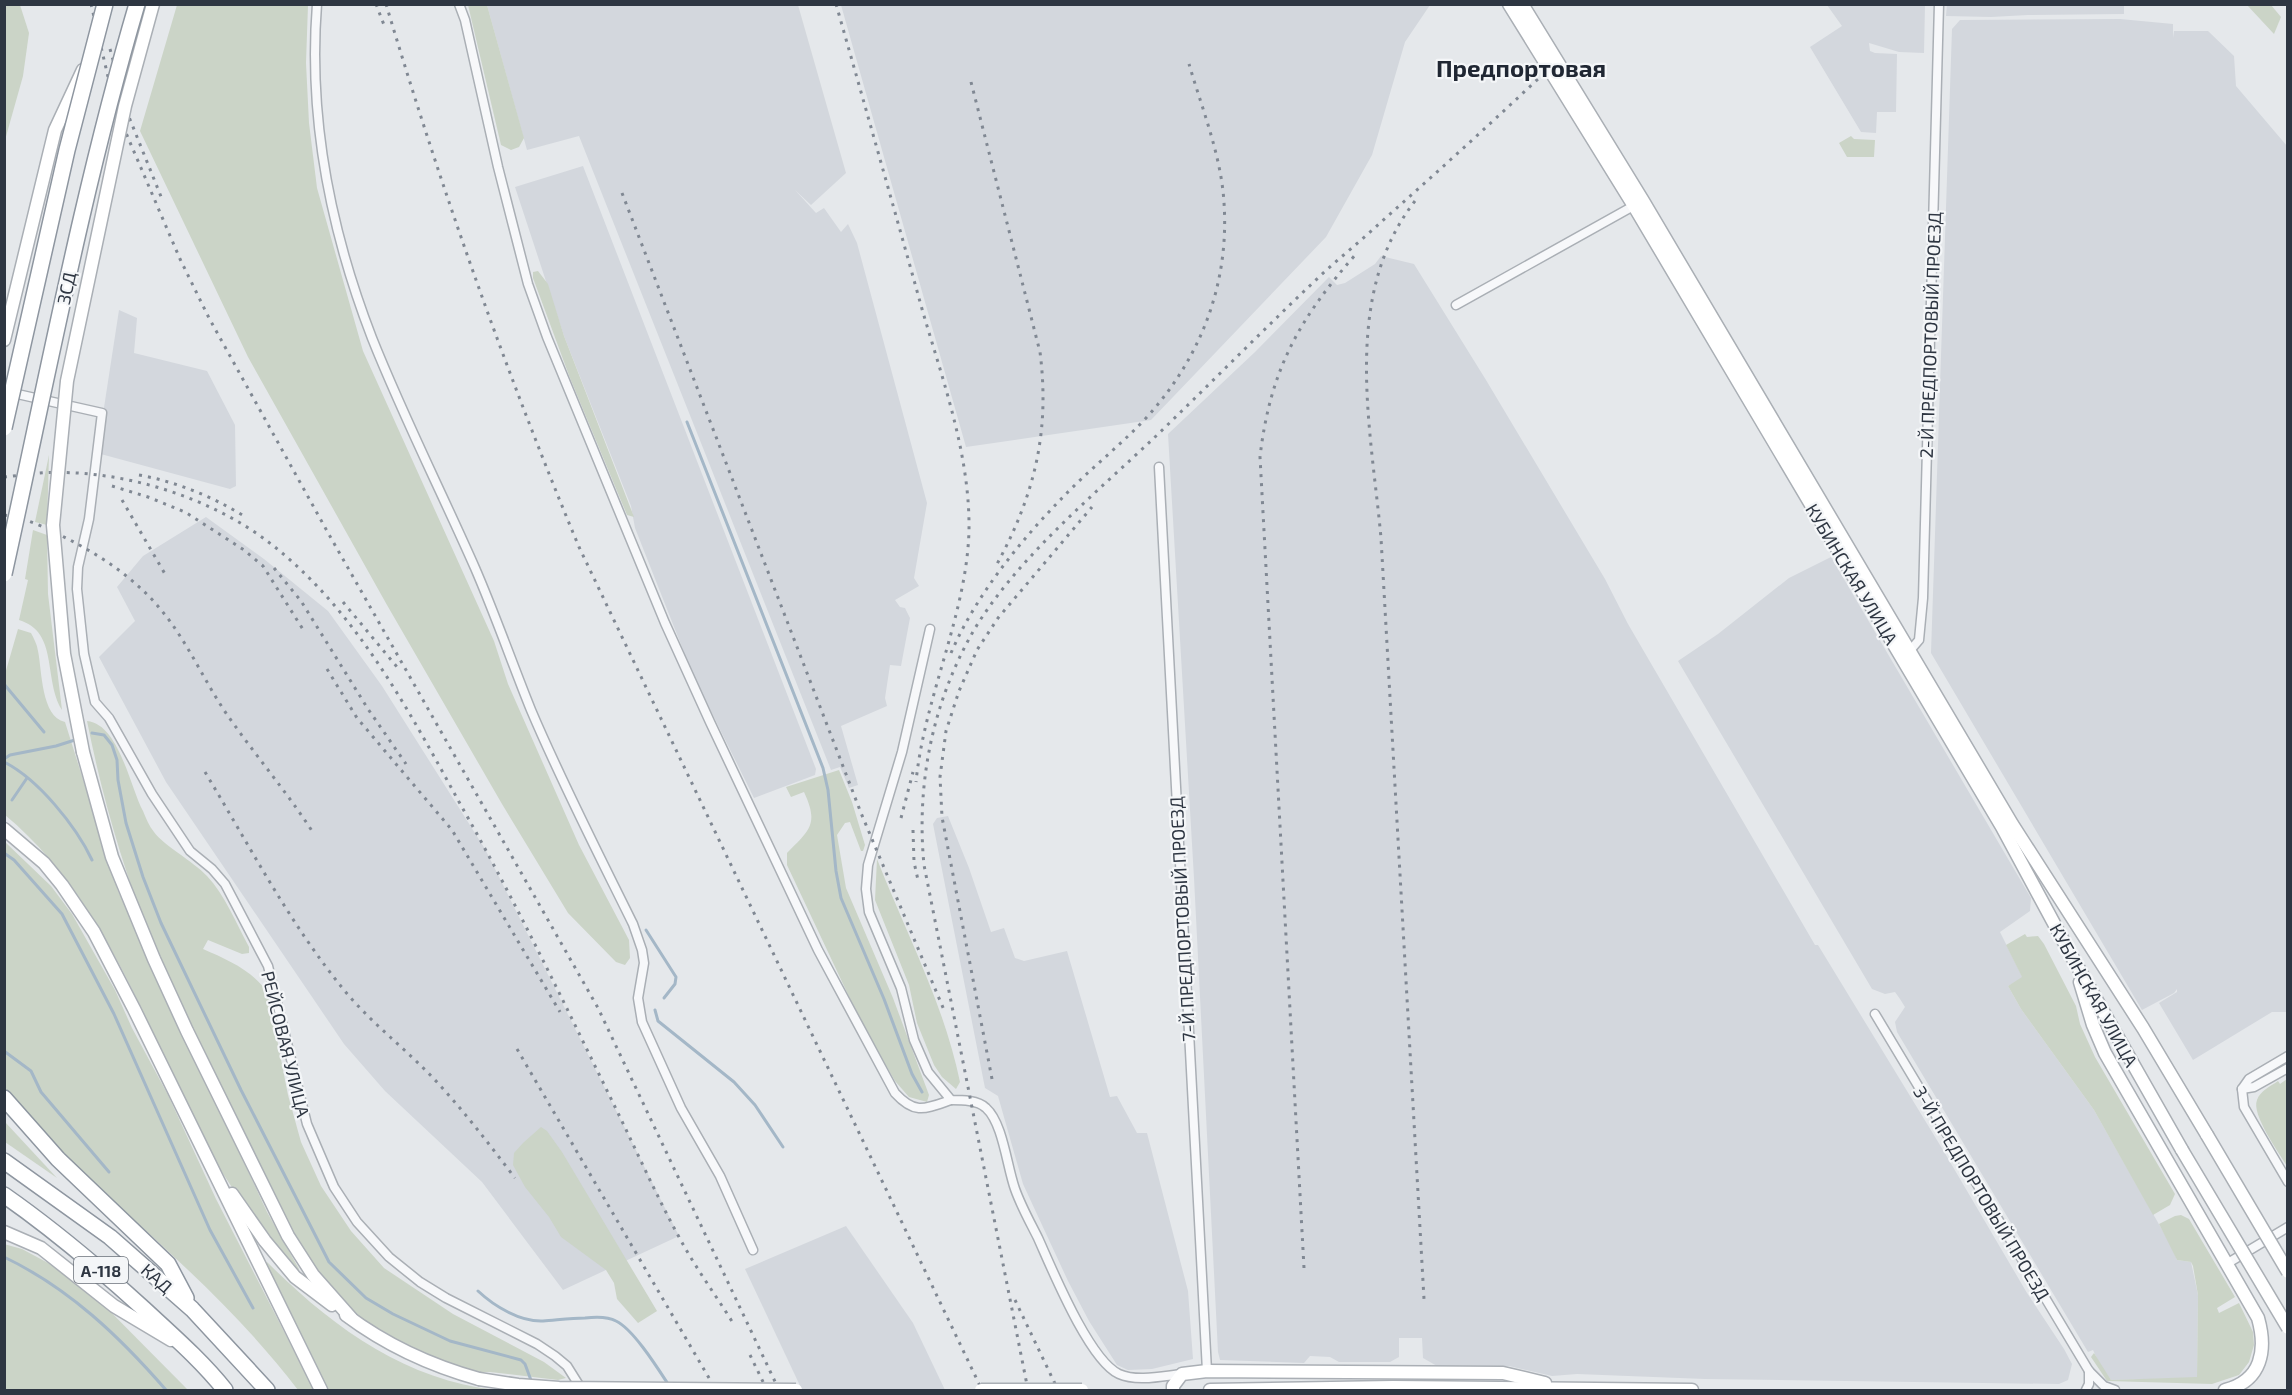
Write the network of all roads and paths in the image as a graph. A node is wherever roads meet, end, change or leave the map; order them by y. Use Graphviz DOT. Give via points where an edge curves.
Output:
graph roads {
  1 [pos="105,4"];
  2 [pos="137,4"];
  3 [pos="153,4"];
  4 [pos="317,4"];
  5 [pos="459,4"];
  6 [pos="1509,4"];
  7 [pos="1522,4"];
  8 [pos="1940,4"];
  9 [pos="95,45"];
  10 [pos="1638,203"];
  11 [pos="1456,305"];
  12 [pos="4,340"];
  13 [pos="4,391"];
  14 [pos="4,428"];
  15 [pos="1159,467"];
  16 [pos="4,574"];
  17 [pos="930,629"];
  18 [pos="1906,655"];
  19 [pos="4,829"];
  20 [pos="2071,955"];
  21 [pos="1875,1014"];
  22 [pos="2288,1056"];
  23 [pos="2288,1068"];
  24 [pos="2242,1089"];
  25 [pos="4,1098"];
  26 [pos="951,1100"];
  27 [pos="208,1158"];
  28 [pos="4,1161"];
  29 [pos="2288,1182"];
  30 [pos="4,1196"];
  31 [pos="2288,1227"];
  32 [pos="4,1233"];
  33 [pos="753,1250"];
  34 [pos="2228,1263"];
  35 [pos="2288,1272"];
  36 [pos="192,1309"];
  37 [pos="351,1318"];
  38 [pos="2288,1328"];
  39 [pos="191,1352"];
  40 [pos="1207,1371"];
  41 [pos="2089,1371"];
  42 [pos="1182,1374"];
  43 [pos="1564,1388"];
  44 [pos="225,1390"];
  45 [pos="267,1390"];
  46 [pos="321,1390"];
  47 [pos="582,1390"];
  48 [pos="796,1390"];
  49 [pos="981,1390"];
  50 [pos="1082,1390"];
  51 [pos="1173,1390"];
  52 [pos="1210,1390"];
  53 [pos="1692,1390"];
  54 [pos="2086,1390"];
  55 [pos="2115,1390"];
  56 [pos="2225,1390"];
  1 -- 9 [label="highway, ЗСД, bridge"];
  2 -- 16 [label="highway, ЗСД, bridge" via="93,170"];
  3 -- 37 [label="main road, bridge" via="125,106 67,381 53,525 64,654 83,752 112,857 154,959 288,1236 312,1275"];
  4 -- 33 [label="street" via="316,92 325,175 357,295 532,711 633,924 644,963 638,998 642,1022"];
  5 -- 26 [label="street" via="528,284 613,499 705,711 819,950 894,1093 906,1106 918,1109"];
  6 -- 10 [label="main road, КУБИНСКАЯ УЛИЦА"];
  7 -- 10 [label="main road, КУБИНСКАЯ УЛИЦА"];
  8 -- 18 [label="street, 2-Й ПРЕДПОРТОВЫЙ ПРОЕЗД" via="1923,598 1919,640"];
  9 -- 12 [label="main road, bridge" via="55,130"];
  9 -- 14 [label="highway, ЗСД, bridge"];
  10 -- 11 [label="street"];
  10 -- 18 [label="main road, КУБИНСКАЯ УЛИЦА"];
  13 -- 47 [label="street, РЕЙСОВАЯ УЛИЦА" via="102,413 89,519 78,567 84,654 95,702 109,717 152,794 190,851 225,884 268,966 307,1124 345,1205 379,1247 404,1269 446,1298 547,1350 567,1366"];
  15 -- 40 [label="street, 7-Й ПРЕДПОРТОВЫЙ ПРОЕЗД"];
  17 -- 26 [label="street" via="902,752 868,865 866,888 869,912 901,988 914,1040 928,1072"];
  18 -- 20 [label="main road, КУБИНСКАЯ УЛИЦА"];
  18 -- 35 [label="main road, КУБИНСКАЯ УЛИЦА, bridge" via="2143,1028"];
  19 -- 27 [label="main road" via="44,863 94,932"];
  20 -- 34 [label="main road" via="2105,1053"];
  20 -- 38 [label="main road, КУБИНСКАЯ УЛИЦА, bridge"];
  21 -- 41 [label="street, 3-Й ПРЕДПОРТОВЫЙ ПРОЕЗД"];
  22 -- 24 [label="street" via="2249,1079"];
  23 -- 24 [label="street" via="2254,1087"];
  24 -- 29 [label="street" via="2244,1107"];
  25 -- 36 [label="highway" via="57,1160 168,1264"];
  26 -- 42 [label="street" via="986,1107 996,1123 1015,1190 1064,1296 1087,1338 1107,1364 1118,1373 1135,1378"];
  27 -- 37 [label="main road" via="295,1277"];
  27 -- 46 [label="main road"];
  28 -- 36 [label="highway, КАД / А-118" via="110,1237"];
  30 -- 39 [label="highway, КАД / А-118" via="93,1263"];
  31 -- 34 [label="street"];
  32 -- 39 [label="main road" via="41,1248 114,1306"];
  34 -- 56 [label="main road" via="2259,1318 2263,1351 2256,1369 2242,1383"];
  36 -- 45 [label="highway, КАД / А-118"];
  37 -- 48 [label="main road, bridge" via="408,1353 479,1379 559,1388"];
  39 -- 44 [label="highway, КАД / А-118"];
  40 -- 42 [label="main road"];
  40 -- 43 [label="main road" via="1503,1373"];
  41 -- 54 [label="street"];
  41 -- 55 [label="street, 3-Й ПРЕДПОРТОВЫЙ ПРОЕЗД" via="2104,1386"];
  42 -- 51 [label="main road"];
  43 -- 52 [label="main road"];
  43 -- 53 [label="main road"];
  49 -- 50 [label="main road, bridge"];
}
